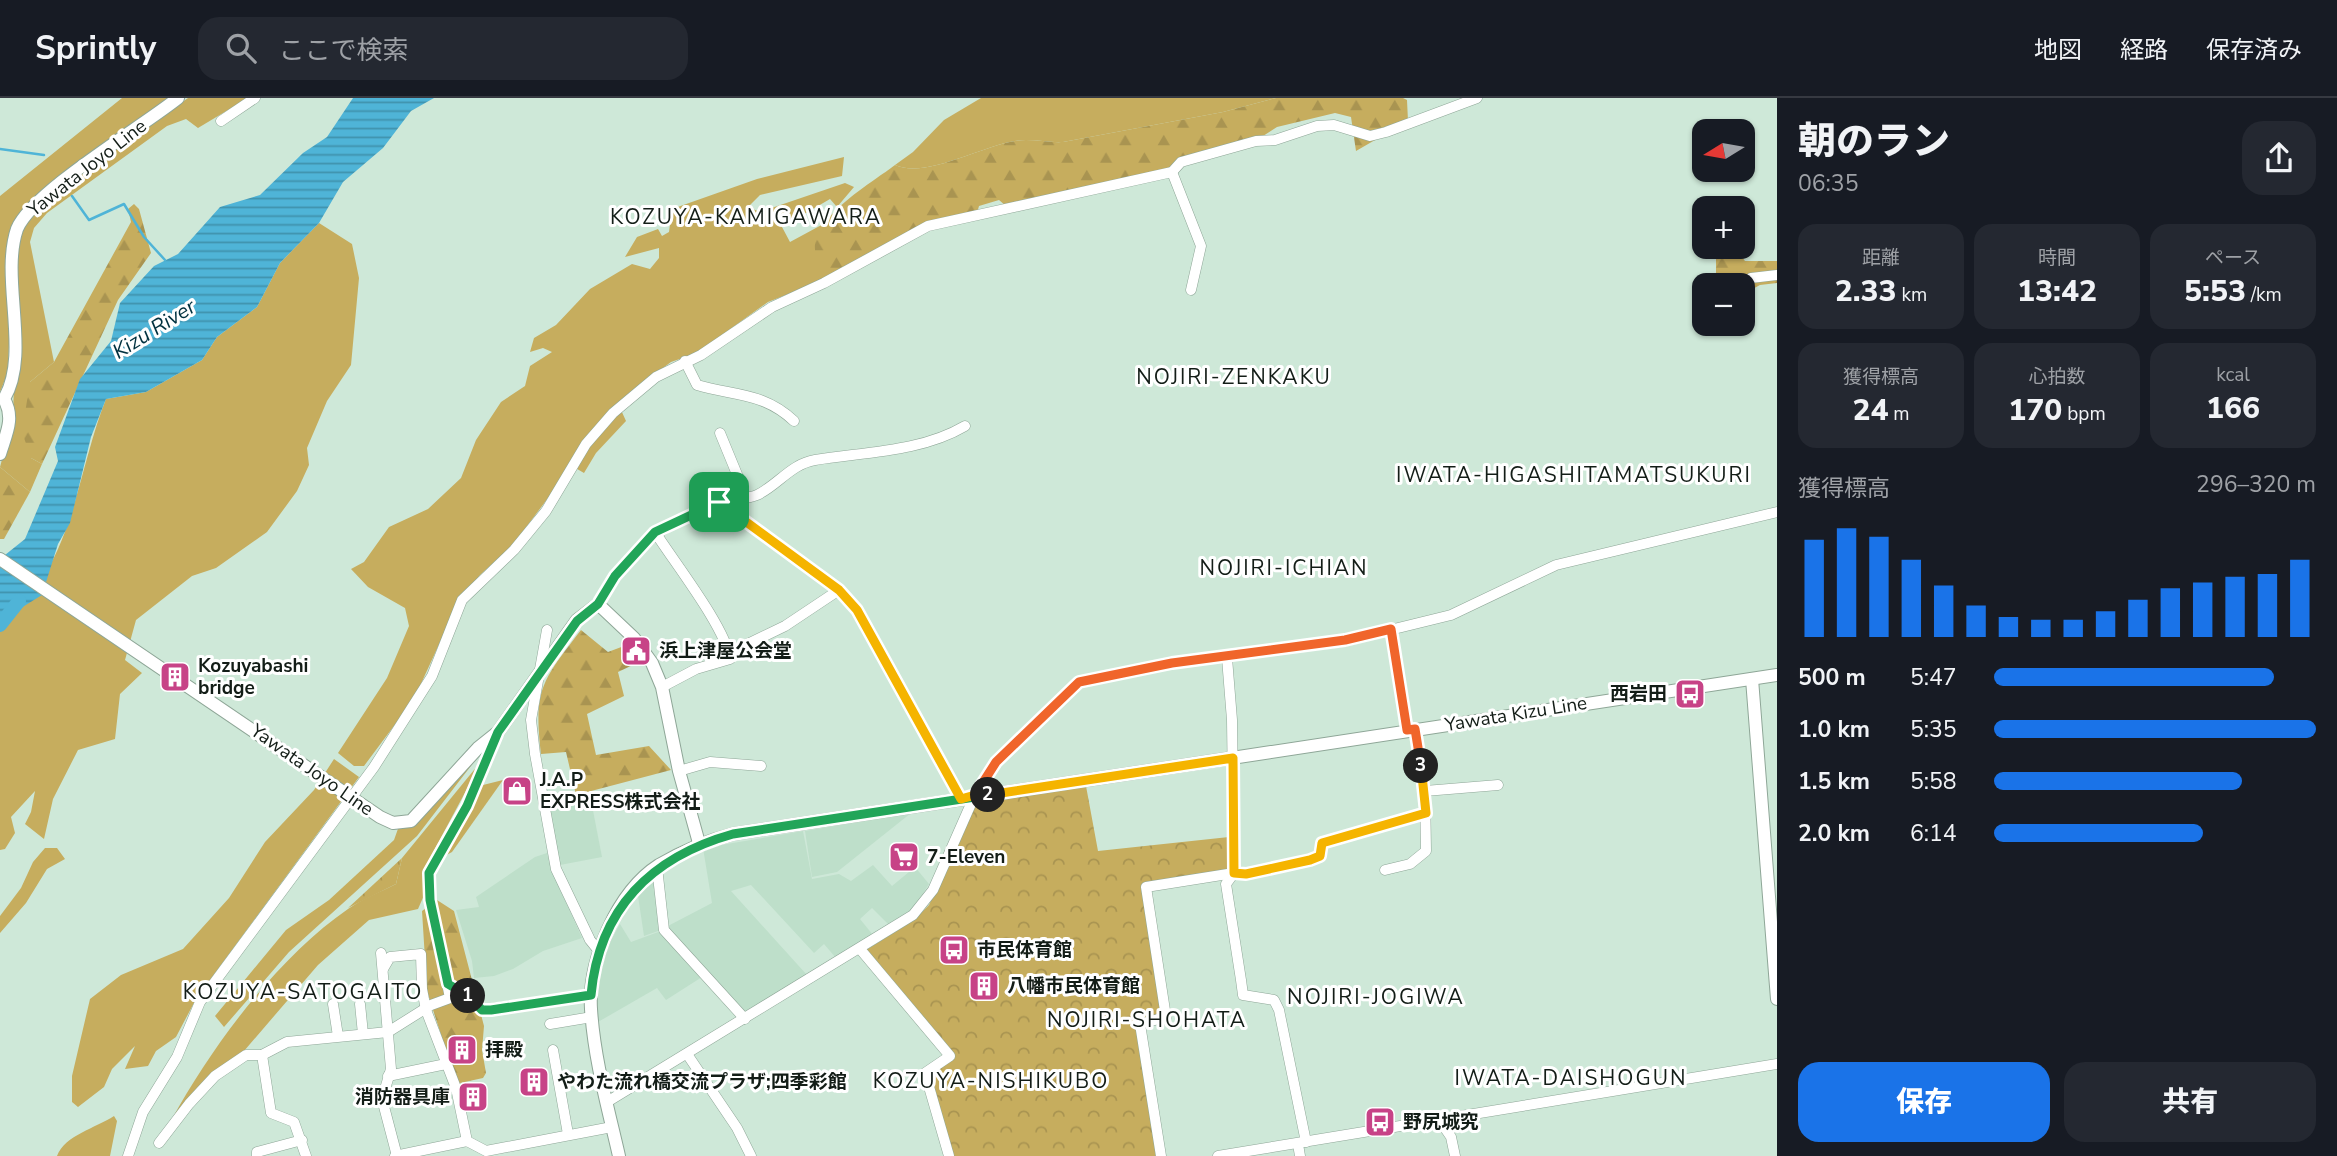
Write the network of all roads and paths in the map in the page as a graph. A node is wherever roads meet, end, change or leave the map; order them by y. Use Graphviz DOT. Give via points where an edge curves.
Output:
graph roads {
  1 [pos="178,98"];
  2 [pos="255,98"];
  3 [pos="1477,98"];
  4 [pos="221,121"];
  5 [pos="1172,172"];
  6 [pos="1777,275"];
  7 [pos="1755,278"];
  8 [pos="1191,290"];
  9 [pos="685,362"];
  10 [pos="2,401"];
  11 [pos="793,421"];
  12 [pos="965,426"];
  13 [pos="720,433"];
  14 [pos="0,454"];
  15 [pos="736,496"];
  16 [pos="719,502"];
  17 [pos="1777,512"];
  18 [pos="655,532"];
  19 [pos="0,559"];
  20 [pos="839,590"];
  21 [pos="598,604"];
  22 [pos="1391,629"];
  23 [pos="547,630"];
  24 [pos="729,653"];
  25 [pos="1227,658"];
  26 [pos="1777,675"];
  27 [pos="537,679"];
  28 [pos="1752,679"];
  29 [pos="662,687"];
  30 [pos="1411,730"];
  31 [pos="498,732"];
  32 [pos="1233,758"];
  33 [pos="761,766"];
  34 [pos="679,771"];
  35 [pos="1498,785"];
  36 [pos="1425,791"];
  37 [pos="350,795"];
  38 [pos="967,798"];
  39 [pos="1426,813"];
  40 [pos="699,843"];
  41 [pos="657,867"];
  42 [pos="1385,870"];
  43 [pos="1234,873"];
  44 [pos="860,948"];
  45 [pos="598,950"];
  46 [pos="382,953"];
  47 [pos="383,969"];
  48 [pos="448,984"];
  49 [pos="591,995"];
  50 [pos="1777,999"];
  51 [pos="333,1004"];
  52 [pos="360,1004"];
  53 [pos="426,1010"];
  54 [pos="592,1017"];
  55 [pos="745,1019"];
  56 [pos="550,1024"];
  57 [pos="388,1032"];
  58 [pos="363,1034"];
  59 [pos="338,1036"];
  60 [pos="552,1050"];
  61 [pos="687,1054"];
  62 [pos="262,1055"];
  63 [pos="446,1064"];
  64 [pos="1777,1064"];
  65 [pos="388,1076"];
  66 [pos="607,1102"];
  67 [pos="1440,1121"];
  68 [pos="612,1127"];
  69 [pos="568,1134"];
  70 [pos="302,1140"];
  71 [pos="467,1141"];
  72 [pos="159,1143"];
  73 [pos="1302,1143"];
  74 [pos="499,1152"];
  75 [pos="424,1153"];
  76 [pos="128,1156"];
  77 [pos="257,1156"];
  78 [pos="306,1156"];
  79 [pos="396,1156"];
  80 [pos="619,1156"];
  81 [pos="751,1156"];
  82 [pos="949,1156"];
  83 [pos="1161,1156"];
  84 [pos="1218,1156"];
  85 [pos="1300,1156"];
  86 [pos="1455,1156"];
  1 -- 10 [label="main road, Yawata Joyo Line" via="27,212 13,254 12,370"];
  2 -- 4 [label="street"];
  3 -- 5 [label="street" via="1370,136 1334,125 1317,126 1181,162"];
  5 -- 8 [label="street" via="1201,246"];
  5 -- 9 [label="street" via="928,226 772,307"];
  6 -- 7 [label="street"];
  9 -- 11 [label="street" via="697,385 738,392 783,411"];
  9 -- 37 [label="street" via="656,377 613,413 586,444 522,540 462,600 432,676 374,767"];
  10 -- 14 [label="main road, Yawata Joyo Line" via="9,408 10,422"];
  12 -- 15 [label="street" via="914,445 799,464 757,495"];
  13 -- 15 [label="street" via="741,484"];
  15 -- 16 [label="street"];
  16 -- 18 [label="street"];
  16 -- 20 [label="street"];
  17 -- 22 [label="street" via="1556,565 1474,607"];
  18 -- 21 [label="street" via="615,576"];
  18 -- 24 [label="street" via="720,628"];
  19 -- 37 [label="main road, Yawata Joyo Line"];
  20 -- 24 [label="street" via="785,626"];
  20 -- 38 [label="street" via="857,610"];
  21 -- 27 [label="main road, Yawata Joyo Line" via="577,621"];
  21 -- 29 [label="main road" via="634,638"];
  22 -- 25 [label="street"];
  22 -- 30 [label="street"];
  23 -- 27 [label="street"];
  24 -- 29 [label="street" via="730,659 696,669"];
  25 -- 32 [label="street"];
  25 -- 38 [label="street" via="1172,663 1079,682 996,762"];
  26 -- 28 [label="main road, Yawata Kizu Line"];
  27 -- 31 [label="main road, Yawata Joyo Line"];
  27 -- 45 [label="street" via="531,720 551,849 556,869"];
  28 -- 30 [label="main road, Yawata Kizu Line"];
  28 -- 50 [label="main road"];
  29 -- 34 [label="main road"];
  30 -- 32 [label="main road, Yawata Kizu Line"];
  30 -- 36 [label="street"];
  31 -- 37 [label="main road, Yawata Joyo Line" via="411,821 393,823"];
  31 -- 48 [label="street" via="467,806 429,873 430,900"];
  32 -- 38 [label="main road, Yawata Kizu Line"];
  32 -- 43 [label="street"];
  33 -- 34 [label="street" via="710,762"];
  34 -- 40 [label="main road"];
  35 -- 36 [label="street"];
  36 -- 39 [label="street"];
  37 -- 76 [label="street" via="200,1002 177,1057 143,1112"];
  38 -- 40 [label="main road, Yawata Kizu Line"];
  38 -- 44 [label="street" via="928,900 913,915"];
  39 -- 42 [label="street" via="1428,845 1423,855 1410,864"];
  39 -- 43 [label="street" via="1322,843 1320,856 1310,860"];
  40 -- 41 [label="main road, Yawata Kizu Line"];
  41 -- 45 [label="main road, Yawata Kizu Line" via="623,905"];
  41 -- 55 [label="street" via="664,930"];
  43 -- 73 [label="street" via="1226,884 1243,995 1274,1000 1279,1010"];
  43 -- 83 [label="street" via="1146,887 1166,1017 1140,1024"];
  44 -- 55 [label="street"];
  44 -- 82 [label="street" via="950,1056 925,1073"];
  45 -- 49 [label="main road, Yawata Kizu Line"];
  46 -- 47 [label="street"];
  47 -- 53 [label="street" via="390,957 421,954"];
  47 -- 57 [label="street"];
  48 -- 49 [label="street" via="482,1010"];
  48 -- 53 [label="street" via="450,998"];
  49 -- 54 [label="main road, Yawata Kizu Line"];
  51 -- 59 [label="street"];
  52 -- 58 [label="street"];
  53 -- 57 [label="street"];
  53 -- 63 [label="street"];
  54 -- 56 [label="street"];
  54 -- 66 [label="main road, Yawata Kizu Line"];
  55 -- 61 [label="street"];
  57 -- 58 [label="street"];
  57 -- 65 [label="street"];
  58 -- 59 [label="street"];
  59 -- 62 [label="street" via="287,1042"];
  60 -- 69 [label="street"];
  61 -- 66 [label="street"];
  61 -- 81 [label="street"];
  62 -- 70 [label="street" via="271,1113 294,1122"];
  62 -- 72 [label="street" via="246,1055 215,1076"];
  63 -- 65 [label="street"];
  63 -- 71 [label="street"];
  64 -- 67 [label="street"];
  65 -- 79 [label="street" via="382,1099"];
  66 -- 68 [label="main road, Yawata Kizu Line"];
  67 -- 73 [label="street"];
  67 -- 86 [label="street" via="1451,1137"];
  68 -- 69 [label="street"];
  68 -- 80 [label="main road, Yawata Kizu Line"];
  69 -- 74 [label="street"];
  70 -- 77 [label="street" via="257,1152"];
  70 -- 78 [label="street"];
  71 -- 74 [label="street" via="486,1152"];
  71 -- 75 [label="street"];
  73 -- 84 [label="street"];
  73 -- 85 [label="street"];
  75 -- 79 [label="street"];
}
